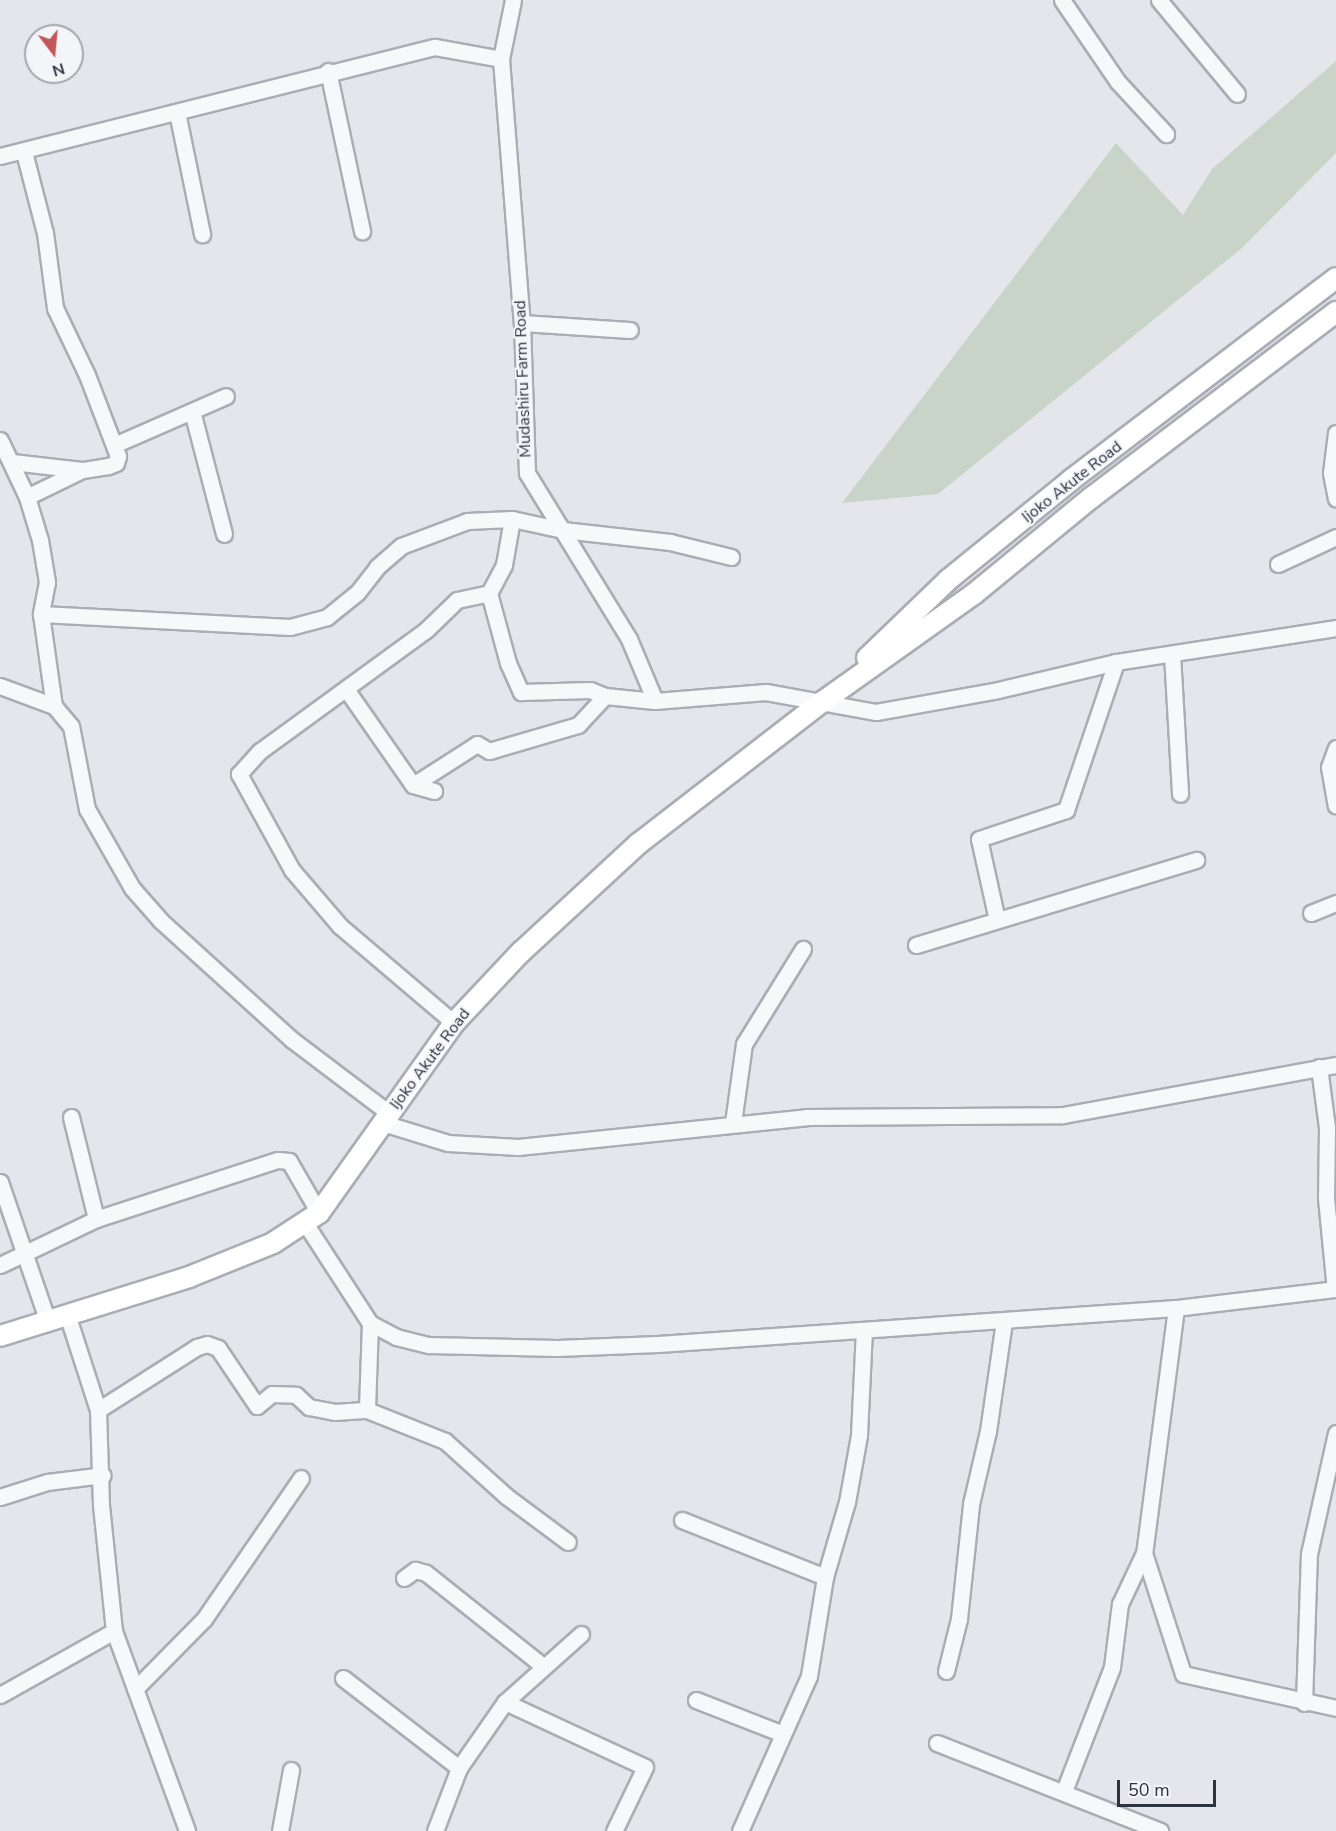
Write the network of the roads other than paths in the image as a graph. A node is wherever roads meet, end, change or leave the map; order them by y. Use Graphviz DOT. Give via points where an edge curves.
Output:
graph roads {
  1 [pos="513,0"];
  2 [pos="1062,0"];
  3 [pos="1159,0"];
  4 [pos="501,59"];
  5 [pos="328,71"];
  6 [pos="1237,94"];
  7 [pos="177,112"];
  8 [pos="1166,134"];
  9 [pos="24,152"];
  10 [pos="0,156"];
  11 [pos="362,231"];
  12 [pos="202,234"];
  13 [pos="1336,278"];
  14 [pos="1336,312"];
  15 [pos="522,323"];
  16 [pos="630,330"];
  17 [pos="226,396"];
  18 [pos="192,411"];
  19 [pos="1336,433"];
  20 [pos="0,440"];
  21 [pos="114,445"];
  22 [pos="12,462"];
  23 [pos="82,470"];
  24 [pos="27,497"];
  25 [pos="1336,499"];
  26 [pos="512,519"];
  27 [pos="563,530"];
  28 [pos="224,534"];
  29 [pos="1336,537"];
  30 [pos="731,557"];
  31 [pos="1278,564"];
  32 [pos="489,593"];
  33 [pos="40,614"];
  34 [pos="1336,628"];
  35 [pos="1172,654"];
  36 [pos="1116,662"];
  37 [pos="0,686"];
  38 [pos="346,689"];
  39 [pos="605,696"];
  40 [pos="655,701"];
  41 [pos="822,702"];
  42 [pos="54,706"];
  43 [pos="1336,748"];
  44 [pos="413,785"];
  45 [pos="434,791"];
  46 [pos="1180,794"];
  47 [pos="1336,805"];
  48 [pos="1197,860"];
  49 [pos="1336,903"];
  50 [pos="1311,914"];
  51 [pos="997,920"];
  52 [pos="916,945"];
  53 [pos="803,949"];
  54 [pos="454,1023"];
  55 [pos="1336,1065"];
  56 [pos="1319,1066"];
  57 [pos="71,1117"];
  58 [pos="386,1118"];
  59 [pos="733,1123"];
  60 [pos="0,1182"];
  61 [pos="312,1218"];
  62 [pos="96,1219"];
  63 [pos="26,1250"];
  64 [pos="0,1265"];
  65 [pos="1335,1289"];
  66 [pos="1176,1308"];
  67 [pos="67,1314"];
  68 [pos="47,1319"];
  69 [pos="1004,1321"];
  70 [pos="370,1323"];
  71 [pos="864,1330"];
  72 [pos="0,1336"];
  73 [pos="98,1410"];
  74 [pos="368,1410"];
  75 [pos="1336,1432"];
  76 [pos="103,1475"];
  77 [pos="302,1478"];
  78 [pos="0,1497"];
  79 [pos="682,1520"];
  80 [pos="568,1542"];
  81 [pos="1144,1553"];
  82 [pos="825,1577"];
  83 [pos="404,1578"];
  84 [pos="114,1631"];
  85 [pos="581,1634"];
  86 [pos="543,1666"];
  87 [pos="946,1671"];
  88 [pos="343,1678"];
  89 [pos="135,1689"];
  90 [pos="0,1695"];
  91 [pos="696,1701"];
  92 [pos="505,1702"];
  93 [pos="1304,1703"];
  94 [pos="1336,1708"];
  95 [pos="780,1733"];
  96 [pos="937,1743"];
  97 [pos="459,1768"];
  98 [pos="291,1770"];
  99 [pos="1064,1791"];
  100 [pos="187,1831"];
  101 [pos="280,1831"];
  102 [pos="435,1831"];
  103 [pos="614,1831"];
  104 [pos="740,1831"];
  105 [pos="1160,1831"];
  1 -- 4 [label="street, Mudashiru Farm Road"];
  2 -- 8 [label="street" via="1118,82"];
  3 -- 6 [label="street"];
  4 -- 5 [label="street" via="435,46"];
  4 -- 15 [label="street, Mudashiru Farm Road"];
  5 -- 7 [label="street"];
  5 -- 11 [label="street"];
  7 -- 9 [label="street"];
  7 -- 12 [label="street"];
  9 -- 10 [label="street"];
  9 -- 21 [label="street" via="45,233 55,308"];
  13 -- 41 [label="main road, Ijoko Akute Road" via="1071,480 948,580"];
  14 -- 41 [label="main road, Ijoko Akute Road" via="1091,498 974,594"];
  15 -- 16 [label="street"];
  15 -- 27 [label="street, Mudashiru Farm Road" via="527,473"];
  17 -- 18 [label="street"];
  18 -- 21 [label="street"];
  18 -- 28 [label="street"];
  19 -- 25 [label="street" via="1331,473"];
  20 -- 22 [label="street"];
  21 -- 23 [label="street" via="116,463"];
  22 -- 23 [label="street"];
  22 -- 24 [label="street"];
  23 -- 24 [label="street"];
  24 -- 33 [label="street" via="47,582"];
  26 -- 27 [label="street"];
  26 -- 32 [label="street" via="504,565"];
  26 -- 33 [label="street" via="467,521 401,546 377,567 357,594 327,616 290,627"];
  27 -- 30 [label="street" via="670,542"];
  27 -- 40 [label="street, Mudashiru Farm Road" via="629,639"];
  29 -- 31 [label="street"];
  32 -- 38 [label="street" via="458,600 426,630"];
  32 -- 39 [label="street" via="508,663 521,692 590,690"];
  33 -- 42 [label="street"];
  34 -- 35 [label="street"];
  35 -- 36 [label="street"];
  35 -- 46 [label="street"];
  36 -- 41 [label="street" via="998,690 876,712"];
  36 -- 51 [label="street" via="1066,810 979,839"];
  37 -- 42 [label="street"];
  38 -- 44 [label="street"];
  38 -- 54 [label="street" via="260,751 239,774 292,870 340,926"];
  39 -- 40 [label="street"];
  39 -- 44 [label="street" via="578,725 489,751 477,744"];
  40 -- 41 [label="street" via="766,692"];
  41 -- 54 [label="main road, Ijoko Akute Road" via="638,844 520,952"];
  42 -- 58 [label="street" via="71,726 87,809 132,888 195,953"];
  43 -- 47 [label="street" via="1329,767"];
  44 -- 45 [label="street"];
  48 -- 51 [label="street"];
  49 -- 50 [label="street"];
  51 -- 52 [label="street"];
  53 -- 59 [label="street" via="744,1044"];
  54 -- 58 [label="main road, Ijoko Akute Road"];
  55 -- 56 [label="street"];
  56 -- 59 [label="street" via="1063,1115 935,1114"];
  56 -- 65 [label="street" via="1327,1128 1326,1198"];
  57 -- 62 [label="street"];
  58 -- 59 [label="street" via="448,1143 518,1147"];
  58 -- 61 [label="main road, Ijoko Akute Road"];
  60 -- 63 [label="street"];
  61 -- 62 [label="street" via="289,1161 278,1160"];
  61 -- 67 [label="main road, Ijoko Akute Road" via="273,1243 189,1277"];
  61 -- 70 [label="street"];
  62 -- 63 [label="street"];
  63 -- 64 [label="street"];
  63 -- 68 [label="street"];
  65 -- 66 [label="street"];
  66 -- 69 [label="street"];
  66 -- 81 [label="street"];
  67 -- 68 [label="main road, Ijoko Akute Road"];
  67 -- 73 [label="street"];
  68 -- 72 [label="main road, Ijoko Akute Road"];
  69 -- 71 [label="street"];
  69 -- 87 [label="street" via="988,1431 971,1504 959,1619"];
  70 -- 71 [label="street" via="396,1337 429,1345 557,1348"];
  70 -- 74 [label="street"];
  71 -- 82 [label="street" via="859,1435 848,1502"];
  73 -- 74 [label="street" via="196,1347 207,1344 218,1348 257,1407 272,1394 296,1395 309,1407 334,1412"];
  73 -- 76 [label="street"];
  74 -- 80 [label="street" via="445,1441 506,1496"];
  75 -- 93 [label="street" via="1309,1554"];
  76 -- 78 [label="street" via="47,1482"];
  76 -- 84 [label="street" via="101,1505"];
  77 -- 89 [label="street" via="204,1619"];
  79 -- 82 [label="street"];
  81 -- 93 [label="street" via="1183,1674"];
  81 -- 99 [label="street" via="1120,1604 1112,1667"];
  82 -- 95 [label="street" via="809,1676"];
  83 -- 86 [label="street" via="415,1570 426,1573"];
  84 -- 89 [label="street"];
  84 -- 90 [label="street"];
  85 -- 86 [label="street"];
  86 -- 92 [label="street"];
  88 -- 97 [label="street"];
  89 -- 100 [label="street"];
  91 -- 95 [label="street"];
  92 -- 97 [label="street"];
  92 -- 103 [label="street" via="645,1767"];
  93 -- 94 [label="street"];
  95 -- 104 [label="street"];
  96 -- 99 [label="street"];
  97 -- 102 [label="street"];
  98 -- 101 [label="street"];
  99 -- 105 [label="street"];
}
